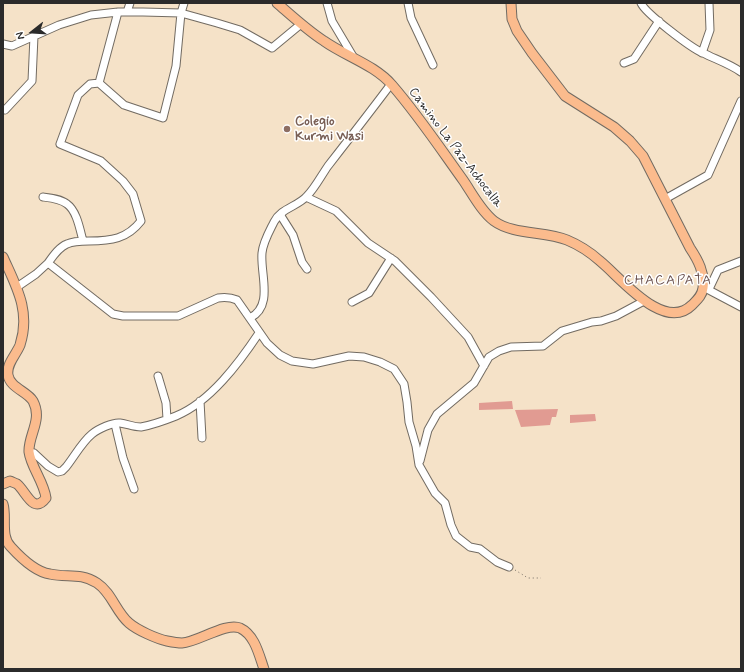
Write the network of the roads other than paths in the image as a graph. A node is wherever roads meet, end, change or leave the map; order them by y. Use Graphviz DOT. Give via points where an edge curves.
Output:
graph roads {
  1 [pos="130,3"];
  2 [pos="184,3"];
  3 [pos="277,3"];
  4 [pos="327,3"];
  5 [pos="408,3"];
  6 [pos="511,3"];
  7 [pos="642,3"];
  8 [pos="709,3"];
  9 [pos="118,12"];
  10 [pos="127,12"];
  11 [pos="182,14"];
  12 [pos="659,21"];
  13 [pos="301,24"];
  14 [pos="34,36"];
  15 [pos="3,44"];
  16 [pos="702,53"];
  17 [pos="354,58"];
  18 [pos="624,63"];
  19 [pos="433,65"];
  20 [pos="741,72"];
  21 [pos="99,83"];
  22 [pos="391,84"];
  23 [pos="741,101"];
  24 [pos="5,110"];
  25 [pos="306,197"];
  26 [pos="43,198"];
  27 [pos="665,199"];
  28 [pos="282,213"];
  29 [pos="83,241"];
  30 [pos="3,257"];
  31 [pos="391,258"];
  32 [pos="741,261"];
  33 [pos="48,263"];
  34 [pos="307,269"];
  35 [pos="17,286"];
  36 [pos="706,288"];
  37 [pos="644,301"];
  38 [pos="352,302"];
  39 [pos="741,307"];
  40 [pos="250,318"];
  41 [pos="259,333"];
  42 [pos="484,366"];
  43 [pos="158,376"];
  44 [pos="200,401"];
  45 [pos="167,419"];
  46 [pos="115,424"];
  47 [pos="202,438"];
  48 [pos="29,452"];
  49 [pos="419,465"];
  50 [pos="3,484"];
  51 [pos="134,489"];
  52 [pos="3,504"];
  53 [pos="509,567"];
  54 [pos="264,669"];
  1 -- 10 [label="street"];
  2 -- 11 [label="street"];
  3 -- 13 [label="main road, Camino La Paz-Achocalla"];
  4 -- 17 [label="street" via="332,21"];
  5 -- 19 [label="street" via="411,18"];
  6 -- 27 [label="main road" via="512,18 517,31 565,96 614,127 630,141 643,156"];
  7 -- 12 [label="street" via="643,8"];
  8 -- 16 [label="street" via="710,30"];
  9 -- 10 [label="street"];
  9 -- 14 [label="street" via="91,15"];
  9 -- 21 [label="street"];
  10 -- 11 [label="street"];
  11 -- 13 [label="street" via="240,30 272,48"];
  11 -- 21 [label="street" via="176,66 163,118 124,105"];
  12 -- 16 [label="street"];
  12 -- 18 [label="street" via="634,59"];
  13 -- 17 [label="main road, Camino La Paz-Achocalla" via="324,42"];
  14 -- 15 [label="street" via="12,46"];
  14 -- 24 [label="street" via="32,81"];
  16 -- 20 [label="street"];
  17 -- 22 [label="main road, Camino La Paz-Achocalla"];
  21 -- 29 [label="street" via="90,84 78,95 60,144 101,161 123,181 133,194 141,221 136,228 121,238"];
  22 -- 25 [label="street"];
  22 -- 37 [label="main road, Camino La Paz-Achocalla" via="494,221 510,228 566,240 584,248"];
  23 -- 27 [label="street" via="708,175"];
  25 -- 28 [label="street"];
  25 -- 31 [label="street" via="336,211 368,243"];
  26 -- 29 [label="street" via="68,204 77,218"];
  27 -- 36 [label="main road" via="698,261"];
  28 -- 34 [label="street" via="281,216 293,235"];
  28 -- 40 [label="street" via="275,220 263,245 263,300 256,315"];
  29 -- 33 [label="street" via="67,244 54,254"];
  30 -- 35 [label="main road"];
  31 -- 38 [label="street" via="368,293"];
  31 -- 42 [label="street" via="468,337"];
  32 -- 36 [label="street" via="718,270"];
  33 -- 35 [label="street"];
  33 -- 40 [label="street" via="113,314 178,316 218,298 232,297"];
  35 -- 48 [label="main road" via="24,314 23,330 20,345 7,371 11,383 33,401 36,412 36,425"];
  36 -- 37 [label="main road, Camino La Paz-Achocalla" via="689,309 678,312 665,313"];
  36 -- 39 [label="street"];
  37 -- 42 [label="street" via="608,319 562,331 543,346 499,350 489,357"];
  40 -- 41 [label="street"];
  41 -- 44 [label="street" via="241,359"];
  41 -- 49 [label="street" via="267,344 292,361 313,364 349,356 370,359 394,369 404,384 409,422"];
  42 -- 49 [label="street" via="474,383 437,414 428,430"];
  43 -- 45 [label="street" via="166,403"];
  44 -- 45 [label="street"];
  44 -- 47 [label="street"];
  45 -- 46 [label="street" via="134,427"];
  46 -- 48 [label="street" via="93,433 62,471 58,472 34,453"];
  46 -- 51 [label="street"];
  48 -- 50 [label="main road" via="45,490 46,498 43,502 31,502 17,485 10,481"];
  49 -- 53 [label="street" via="435,494 445,503 456,536 470,547 480,549 497,562"];
  52 -- 54 [label="main road" via="6,540 39,570 50,574 86,578 98,584 129,623 165,641 182,643 224,628 240,628 256,646"];
}
